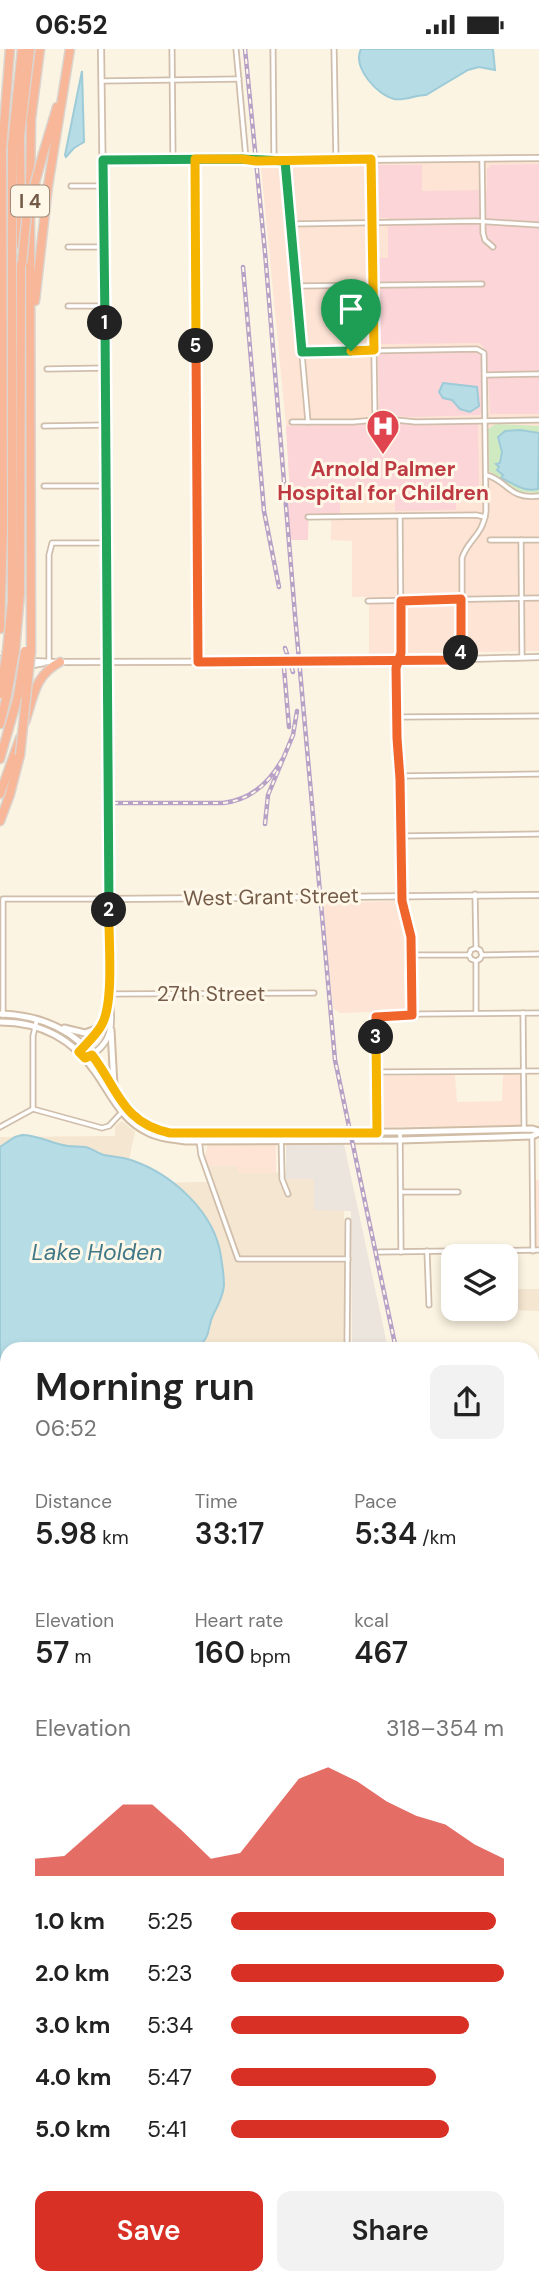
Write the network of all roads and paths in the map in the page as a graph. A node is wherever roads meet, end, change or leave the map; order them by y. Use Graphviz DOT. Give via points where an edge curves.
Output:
graph roads {
  1 [pos="10,49"];
  2 [pos="22,49"];
  3 [pos="30,49"];
  4 [pos="40,49"];
  5 [pos="101,49"];
  6 [pos="172,49"];
  7 [pos="236,49"];
  8 [pos="273,49"];
  9 [pos="334,49"];
  10 [pos="70,50"];
  11 [pos="239,79"];
  12 [pos="172,80"];
  13 [pos="102,81"];
  14 [pos="63,84"];
  15 [pos="539,158"];
  16 [pos="173,159"];
  17 [pos="195,159"];
  18 [pos="246,159"];
  19 [pos="371,159"];
  20 [pos="482,159"];
  21 [pos="103,160"];
  22 [pos="336,160"];
  23 [pos="274,161"];
  24 [pos="285,161"];
  25 [pos="71,186"];
  26 [pos="103,186"];
  27 [pos="483,222"];
  28 [pos="372,223"];
  29 [pos="290,225"];
  30 [pos="539,225"];
  31 [pos="68,247"];
  32 [pos="104,247"];
  33 [pos="493,247"];
  34 [pos="22,263"];
  35 [pos="482,284"];
  36 [pos="373,285"];
  37 [pos="296,286"];
  38 [pos="68,306"];
  39 [pos="104,306"];
  40 [pos="31,311"];
  41 [pos="374,350"];
  42 [pos="302,352"];
  43 [pos="0,361"];
  44 [pos="106,368"];
  45 [pos="47,369"];
  46 [pos="539,374"];
  47 [pos="485,375"];
  48 [pos="1,388"];
  49 [pos="375,420"];
  50 [pos="539,420"];
  51 [pos="485,421"];
  52 [pos="292,422"];
  53 [pos="308,422"];
  54 [pos="107,425"];
  55 [pos="44,426"];
  56 [pos="486,475"];
  57 [pos="107,485"];
  58 [pos="44,486"];
  59 [pos="539,496"];
  60 [pos="400,516"];
  61 [pos="308,517"];
  62 [pos="485,517"];
  63 [pos="490,540"];
  64 [pos="521,540"];
  65 [pos="539,540"];
  66 [pos="107,543"];
  67 [pos="539,598"];
  68 [pos="461,599"];
  69 [pos="522,599"];
  70 [pos="1,600"];
  71 [pos="368,601"];
  72 [pos="401,601"];
  73 [pos="0,629"];
  74 [pos="26,654"];
  75 [pos="522,657"];
  76 [pos="539,657"];
  77 [pos="4,658"];
  78 [pos="462,660"];
  79 [pos="60,661"];
  80 [pos="107,661"];
  81 [pos="398,661"];
  82 [pos="49,662"];
  83 [pos="198,662"];
  84 [pos="33,665"];
  85 [pos="0,676"];
  86 [pos="33,689"];
  87 [pos="4,694"];
  88 [pos="539,716"];
  89 [pos="397,717"];
  90 [pos="0,724"];
  91 [pos="18,752"];
  92 [pos="0,759"];
  93 [pos="8,772"];
  94 [pos="539,774"];
  95 [pos="400,776"];
  96 [pos="0,794"];
  97 [pos="0,808"];
  98 [pos="0,821"];
  99 [pos="539,834"];
  100 [pos="401,836"];
  101 [pos="475,894"];
  102 [pos="402,895"];
  103 [pos="539,895"];
  104 [pos="109,899"];
  105 [pos="476,948"];
  106 [pos="539,954"];
  107 [pos="411,955"];
  108 [pos="470,955"];
  109 [pos="482,955"];
  110 [pos="476,961"];
  111 [pos="314,993"];
  112 [pos="109,994"];
  113 [pos="476,1013"];
  114 [pos="523,1013"];
  115 [pos="539,1013"];
  116 [pos="2,1014"];
  117 [pos="412,1015"];
  118 [pos="37,1019"];
  119 [pos="2,1021"];
  120 [pos="56,1025"];
  121 [pos="34,1026"];
  122 [pos="101,1027"];
  123 [pos="111,1030"];
  124 [pos="81,1049"];
  125 [pos="92,1055"];
  126 [pos="85,1058"];
  127 [pos="524,1070"];
  128 [pos="539,1070"];
  129 [pos="376,1072"];
  130 [pos="115,1093"];
  131 [pos="33,1109"];
  132 [pos="124,1110"];
  133 [pos="0,1127"];
  134 [pos="524,1129"];
  135 [pos="470,1131"];
  136 [pos="539,1132"];
  137 [pos="207,1133"];
  138 [pos="281,1133"];
  139 [pos="377,1136"];
  140 [pos="400,1136"];
  141 [pos="518,1136"];
  142 [pos="532,1136"];
  143 [pos="471,1138"];
  144 [pos="199,1140"];
  145 [pos="281,1140"];
  146 [pos="401,1192"];
  147 [pos="458,1192"];
  148 [pos="288,1194"];
  149 [pos="348,1221"];
  150 [pos="539,1250"];
  151 [pos="379,1251"];
  152 [pos="427,1251"];
  153 [pos="533,1251"];
  154 [pos="401,1252"];
  155 [pos="348,1259"];
  156 [pos="429,1305"];
  157 [pos="347,1342"];
  1 -- 48 [label="highway, I 4" via="2,150"];
  2 -- 77 [label="highway" via="12,146 12,602"];
  3 -- 34 [label="highway, bridge" via="23,101"];
  4 -- 40 [label="highway, I 4" via="30,142"];
  5 -- 13 [label="street"];
  6 -- 12 [label="street"];
  7 -- 11 [label="street"];
  8 -- 23 [label="street"];
  9 -- 22 [label="street"];
  10 -- 14 [label="highway"];
  11 -- 12 [label="street"];
  11 -- 18 [label="street"];
  12 -- 13 [label="street"];
  12 -- 16 [label="street"];
  13 -- 21 [label="street"];
  14 -- 34 [label="highway, bridge" via="27,212"];
  14 -- 40 [label="highway"];
  15 -- 20 [label="street"];
  16 -- 17 [label="street"];
  16 -- 21 [label="street"];
  17 -- 18 [label="street"];
  17 -- 83 [label="street"];
  18 -- 23 [label="street"];
  19 -- 20 [label="street"];
  19 -- 22 [label="street"];
  19 -- 28 [label="street"];
  20 -- 27 [label="street"];
  21 -- 26 [label="street"];
  22 -- 24 [label="street"];
  23 -- 24 [label="street"];
  24 -- 29 [label="street"];
  25 -- 26 [label="street"];
  26 -- 32 [label="street"];
  27 -- 28 [label="street"];
  27 -- 30 [label="street"];
  27 -- 33 [label="street" via="484,237"];
  28 -- 29 [label="street"];
  28 -- 36 [label="street"];
  29 -- 37 [label="street"];
  31 -- 32 [label="street"];
  32 -- 39 [label="street"];
  34 -- 77 [label="highway" via="20,593"];
  35 -- 36 [label="street"];
  36 -- 37 [label="street"];
  36 -- 41 [label="street"];
  37 -- 42 [label="street"];
  38 -- 39 [label="street"];
  39 -- 44 [label="street"];
  40 -- 74 [label="highway, I 4" via="31,584"];
  41 -- 42 [label="street"];
  41 -- 47 [label="street" via="482,350"];
  41 -- 49 [label="street"];
  42 -- 53 [label="street"];
  43 -- 48 [label="highway"];
  44 -- 45 [label="street"];
  44 -- 54 [label="street"];
  46 -- 47 [label="street"];
  47 -- 51 [label="street"];
  48 -- 70 [label="highway, I 4"];
  49 -- 51 [label="street"];
  49 -- 53 [label="street"];
  50 -- 51 [label="street"];
  51 -- 56 [label="street"];
  52 -- 53 [label="street"];
  54 -- 55 [label="street"];
  54 -- 57 [label="street"];
  56 -- 59 [label="street" via="516,494"];
  56 -- 62 [label="street"];
  57 -- 58 [label="street"];
  57 -- 66 [label="street"];
  60 -- 61 [label="street"];
  60 -- 62 [label="street"];
  60 -- 72 [label="street"];
  62 -- 68 [label="street" via="464,552"];
  63 -- 64 [label="street"];
  64 -- 65 [label="street"];
  64 -- 69 [label="street"];
  66 -- 80 [label="street"];
  66 -- 82 [label="street" via="52,543"];
  67 -- 69 [label="street"];
  68 -- 69 [label="street"];
  68 -- 72 [label="street"];
  68 -- 78 [label="street"];
  69 -- 75 [label="street"];
  70 -- 73 [label="highway, I 4"];
  71 -- 72 [label="street"];
  72 -- 81 [label="street"];
  74 -- 77 [label="street"];
  74 -- 82 [label="street"];
  74 -- 84 [label="highway"];
  74 -- 91 [label="highway, bridge"];
  74 -- 92 [label="highway, I 4, bridge"];
  75 -- 76 [label="street"];
  75 -- 78 [label="street"];
  77 -- 84 [label="street"];
  77 -- 87 [label="highway, bridge"];
  78 -- 81 [label="street"];
  79 -- 80 [label="street"];
  79 -- 82 [label="street"];
  79 -- 91 [label="highway" via="41,676"];
  80 -- 83 [label="street"];
  80 -- 104 [label="street"];
  81 -- 83 [label="street"];
  81 -- 89 [label="street"];
  82 -- 84 [label="street"];
  84 -- 86 [label="highway"];
  85 -- 86 [label="highway" via="23,677"];
  86 -- 91 [label="highway"];
  87 -- 90 [label="highway"];
  88 -- 89 [label="street"];
  89 -- 95 [label="street"];
  91 -- 93 [label="highway"];
  91 -- 98 [label="highway"];
  93 -- 96 [label="highway"];
  93 -- 97 [label="highway"];
  94 -- 95 [label="street"];
  95 -- 100 [label="street"];
  99 -- 100 [label="street"];
  100 -- 102 [label="street"];
  101 -- 102 [label="street, West Grant Street"];
  101 -- 103 [label="street, West Grant Street"];
  101 -- 105 [label="street"];
  102 -- 104 [label="street, West Grant Street"];
  102 -- 107 [label="street"];
  104 -- 112 [label="street"];
  104 -- 116 [label="street, West Grant Street" via="3,899"];
  105 -- 108 [label="street"];
  105 -- 109 [label="street"];
  106 -- 109 [label="street"];
  107 -- 108 [label="street"];
  107 -- 117 [label="street"];
  108 -- 110 [label="street"];
  109 -- 110 [label="street"];
  110 -- 113 [label="street"];
  111 -- 112 [label="street, 27th Street"];
  112 -- 122 [label="street"];
  112 -- 123 [label="street"];
  113 -- 114 [label="street"];
  113 -- 117 [label="street"];
  114 -- 115 [label="street"];
  114 -- 127 [label="street"];
  116 -- 118 [label="main road"];
  116 -- 119 [label="street"];
  117 -- 129 [label="street" via="376,1017"];
  118 -- 120 [label="main road"];
  118 -- 121 [label="street"];
  119 -- 121 [label="main road"];
  120 -- 122 [label="main road" via="85,1033"];
  120 -- 124 [label="main road"];
  121 -- 124 [label="main road"];
  121 -- 131 [label="street"];
  122 -- 123 [label="street"];
  122 -- 124 [label="street"];
  123 -- 125 [label="street"];
  123 -- 130 [label="main road"];
  124 -- 125 [label="main road"];
  124 -- 126 [label="main road"];
  125 -- 126 [label="street"];
  125 -- 130 [label="main road"];
  126 -- 132 [label="main road"];
  127 -- 128 [label="street"];
  127 -- 129 [label="street"];
  127 -- 134 [label="street"];
  129 -- 139 [label="street"];
  130 -- 132 [label="main road"];
  131 -- 132 [label="street" via="97,1128 109,1126"];
  131 -- 133 [label="street"];
  132 -- 137 [label="main road" via="155,1130"];
  132 -- 144 [label="main road" via="137,1127 150,1134"];
  134 -- 135 [label="main road"];
  134 -- 136 [label="main road"];
  134 -- 141 [label="main road"];
  135 -- 140 [label="main road"];
  135 -- 143 [label="main road"];
  136 -- 142 [label="main road"];
  137 -- 138 [label="main road"];
  137 -- 144 [label="street"];
  138 -- 139 [label="main road"];
  138 -- 145 [label="street"];
  139 -- 140 [label="main road"];
  139 -- 145 [label="main road"];
  140 -- 143 [label="main road"];
  140 -- 146 [label="street"];
  141 -- 142 [label="main road"];
  141 -- 143 [label="main road"];
  142 -- 153 [label="street"];
  144 -- 145 [label="main road"];
  144 -- 155 [label="street" via="209,1183 238,1259"];
  145 -- 148 [label="street" via="282,1179"];
  146 -- 147 [label="street"];
  146 -- 154 [label="street"];
  149 -- 155 [label="street"];
  150 -- 153 [label="street"];
  151 -- 154 [label="street"];
  152 -- 153 [label="street"];
  152 -- 154 [label="street"];
  152 -- 156 [label="street"];
  155 -- 157 [label="street"];
}
